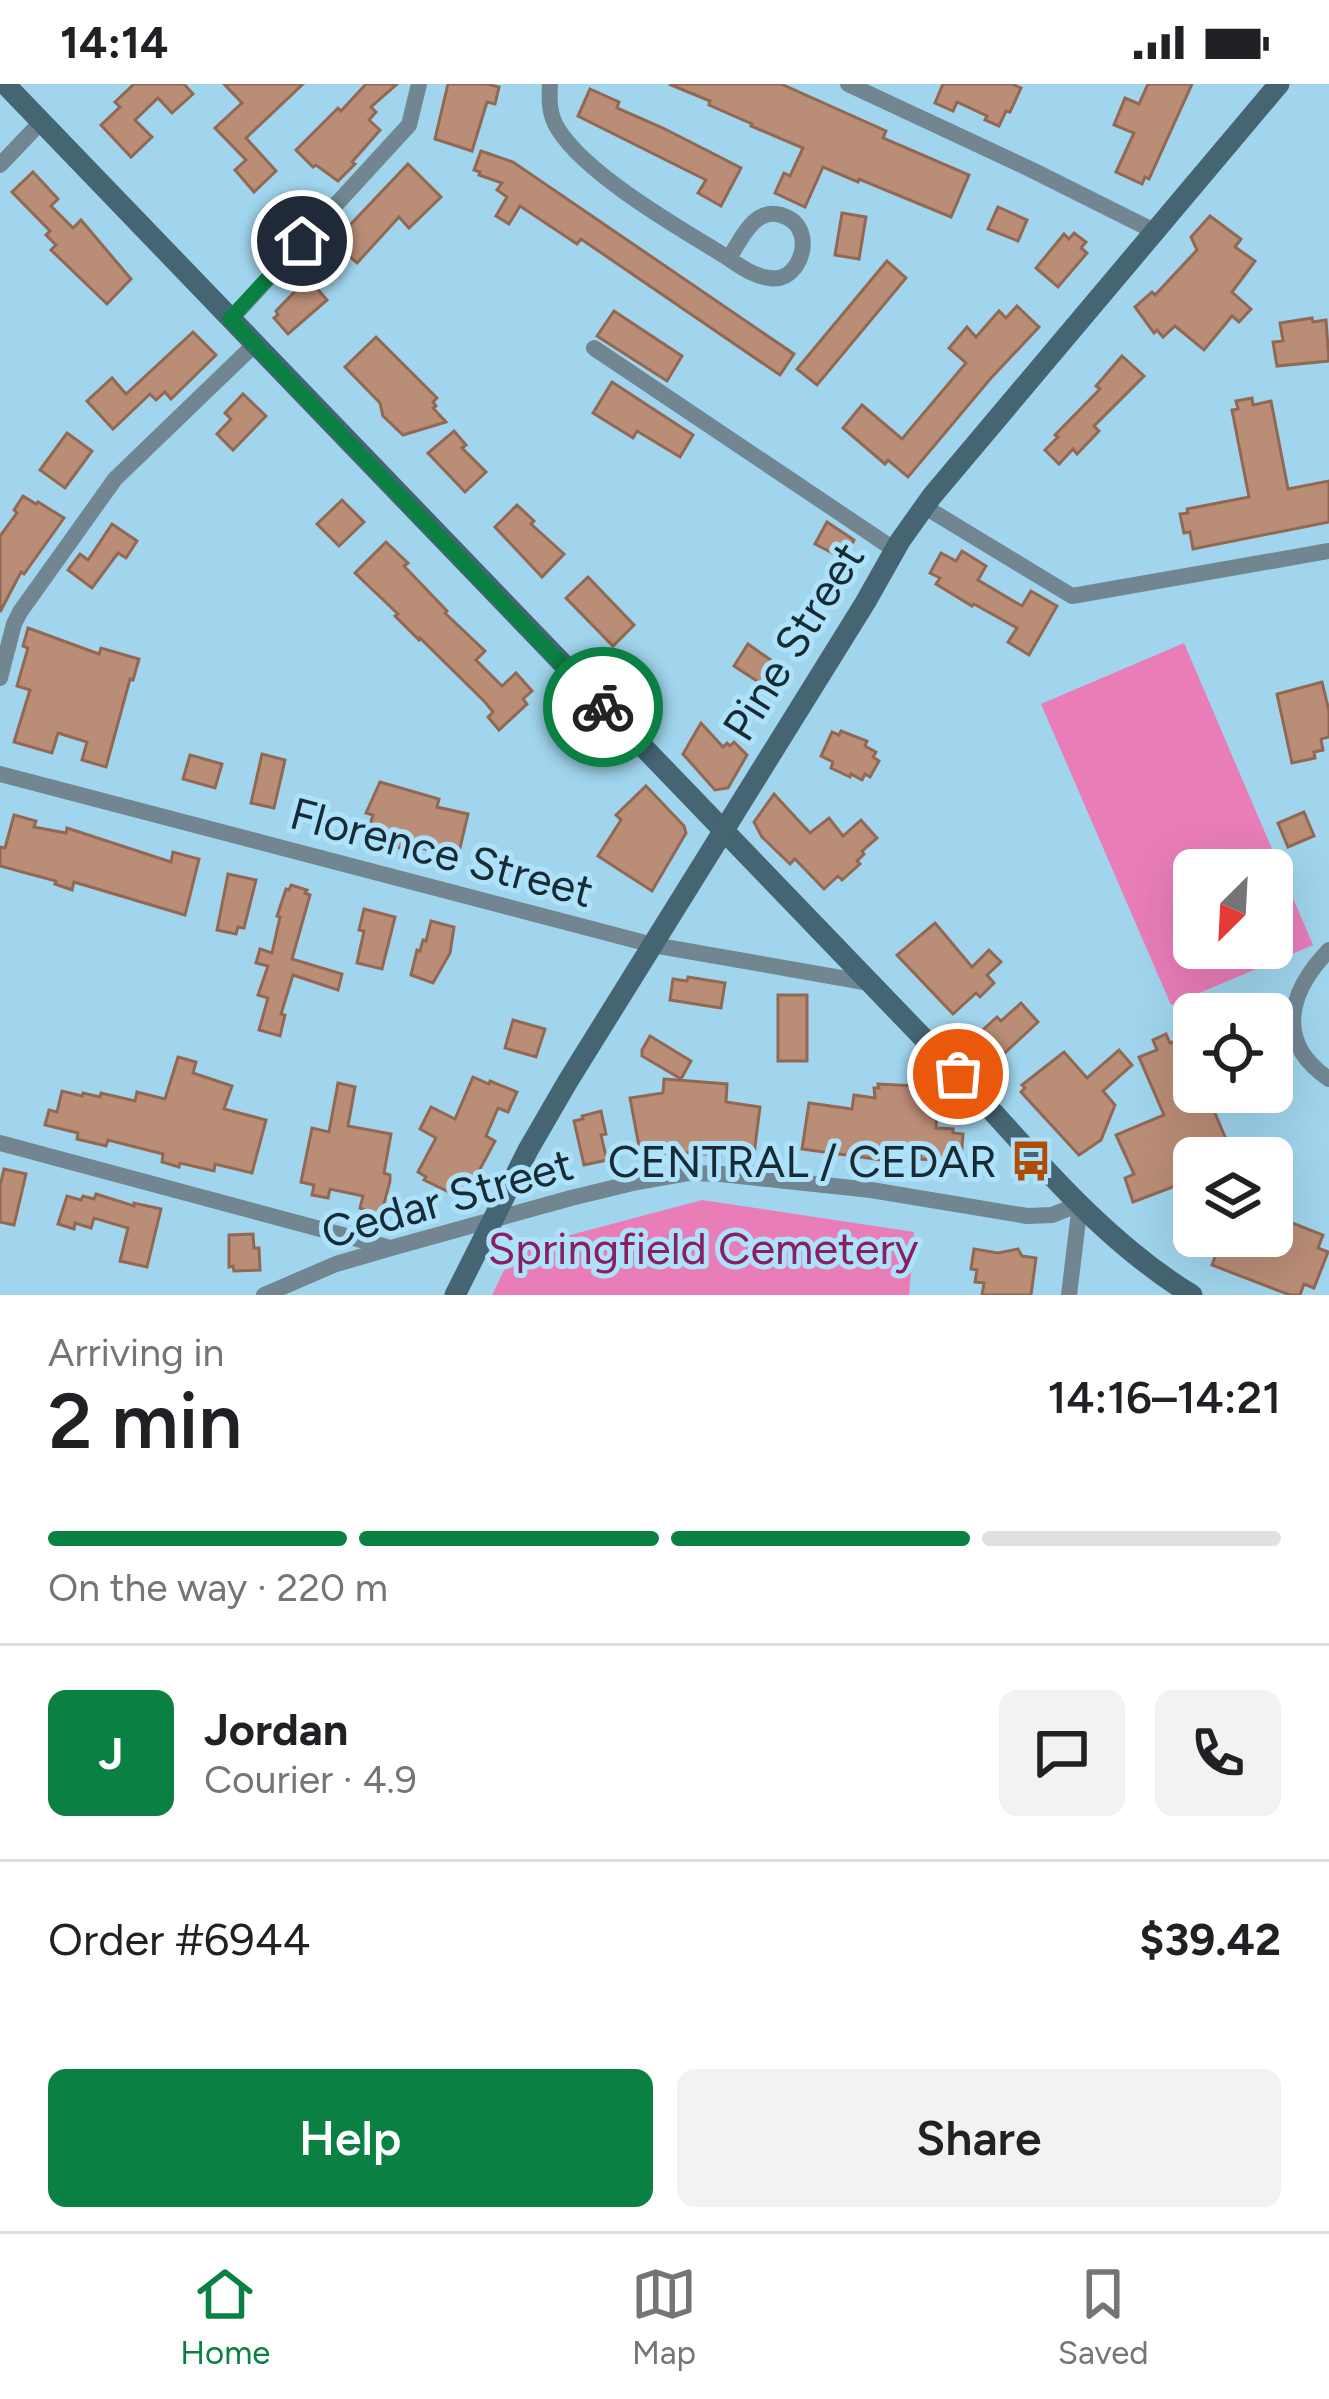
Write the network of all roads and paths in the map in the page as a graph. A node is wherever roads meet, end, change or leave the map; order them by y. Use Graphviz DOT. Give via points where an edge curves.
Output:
graph roads {
  1 [pos="5,84"];
  2 [pos="419,84"];
  3 [pos="550,84"];
  4 [pos="848,84"];
  5 [pos="1279,84"];
  6 [pos="41,122"];
  7 [pos="0,165"];
  8 [pos="1156,232"];
  9 [pos="729,258"];
  10 [pos="230,319"];
  11 [pos="255,344"];
  12 [pos="594,348"];
  13 [pos="925,507"];
  14 [pos="895,550"];
  15 [pos="1329,551"];
  16 [pos="0,678"];
  17 [pos="0,774"];
  18 [pos="721,831"];
  19 [pos="652,945"];
  20 [pos="1329,950"];
  21 [pos="869,983"];
  22 [pos="1329,1079"];
  23 [pos="0,1143"];
  24 [pos="1080,1204"];
  25 [pos="492,1219"];
  26 [pos="391,1248"];
  27 [pos="264,1295"];
  28 [pos="455,1295"];
  29 [pos="1069,1295"];
  30 [pos="1192,1295"];
  1 -- 6 [label="main road"];
  2 -- 10 [label="street" via="409,125"];
  3 -- 9 [label="street" via="554,122 584,159"];
  4 -- 8 [label="street"];
  5 -- 8 [label="main road, Pine Street"];
  6 -- 7 [label="street"];
  6 -- 10 [label="main road"];
  8 -- 13 [label="main road, Pine Street"];
  9 -- 9 [label="street" via="779,279 797,265 802,238 785,216 761,215"];
  10 -- 11 [label="main road"];
  11 -- 16 [label="street" via="115,479 20,612"];
  11 -- 18 [label="main road"];
  12 -- 14 [label="street"];
  13 -- 14 [label="main road, Pine Street"];
  13 -- 15 [label="street" via="1072,596"];
  14 -- 18 [label="main road, Pine Street"];
  17 -- 19 [label="street, Florence Street"];
  18 -- 19 [label="main road, Pine Street"];
  18 -- 21 [label="main road"];
  19 -- 21 [label="street, Florence Street"];
  19 -- 25 [label="main road, Pine Street"];
  20 -- 22 [label="street" via="1293,1007 1302,1052"];
  21 -- 24 [label="main road"];
  23 -- 26 [label="street"];
  24 -- 25 [label="street, Cedar Street" via="1027,1216 871,1190 688,1174"];
  24 -- 29 [label="street"];
  24 -- 30 [label="main road"];
  25 -- 26 [label="street, Cedar Street"];
  25 -- 28 [label="main road, Pine Street"];
  26 -- 27 [label="street, Cedar Street"];
}
